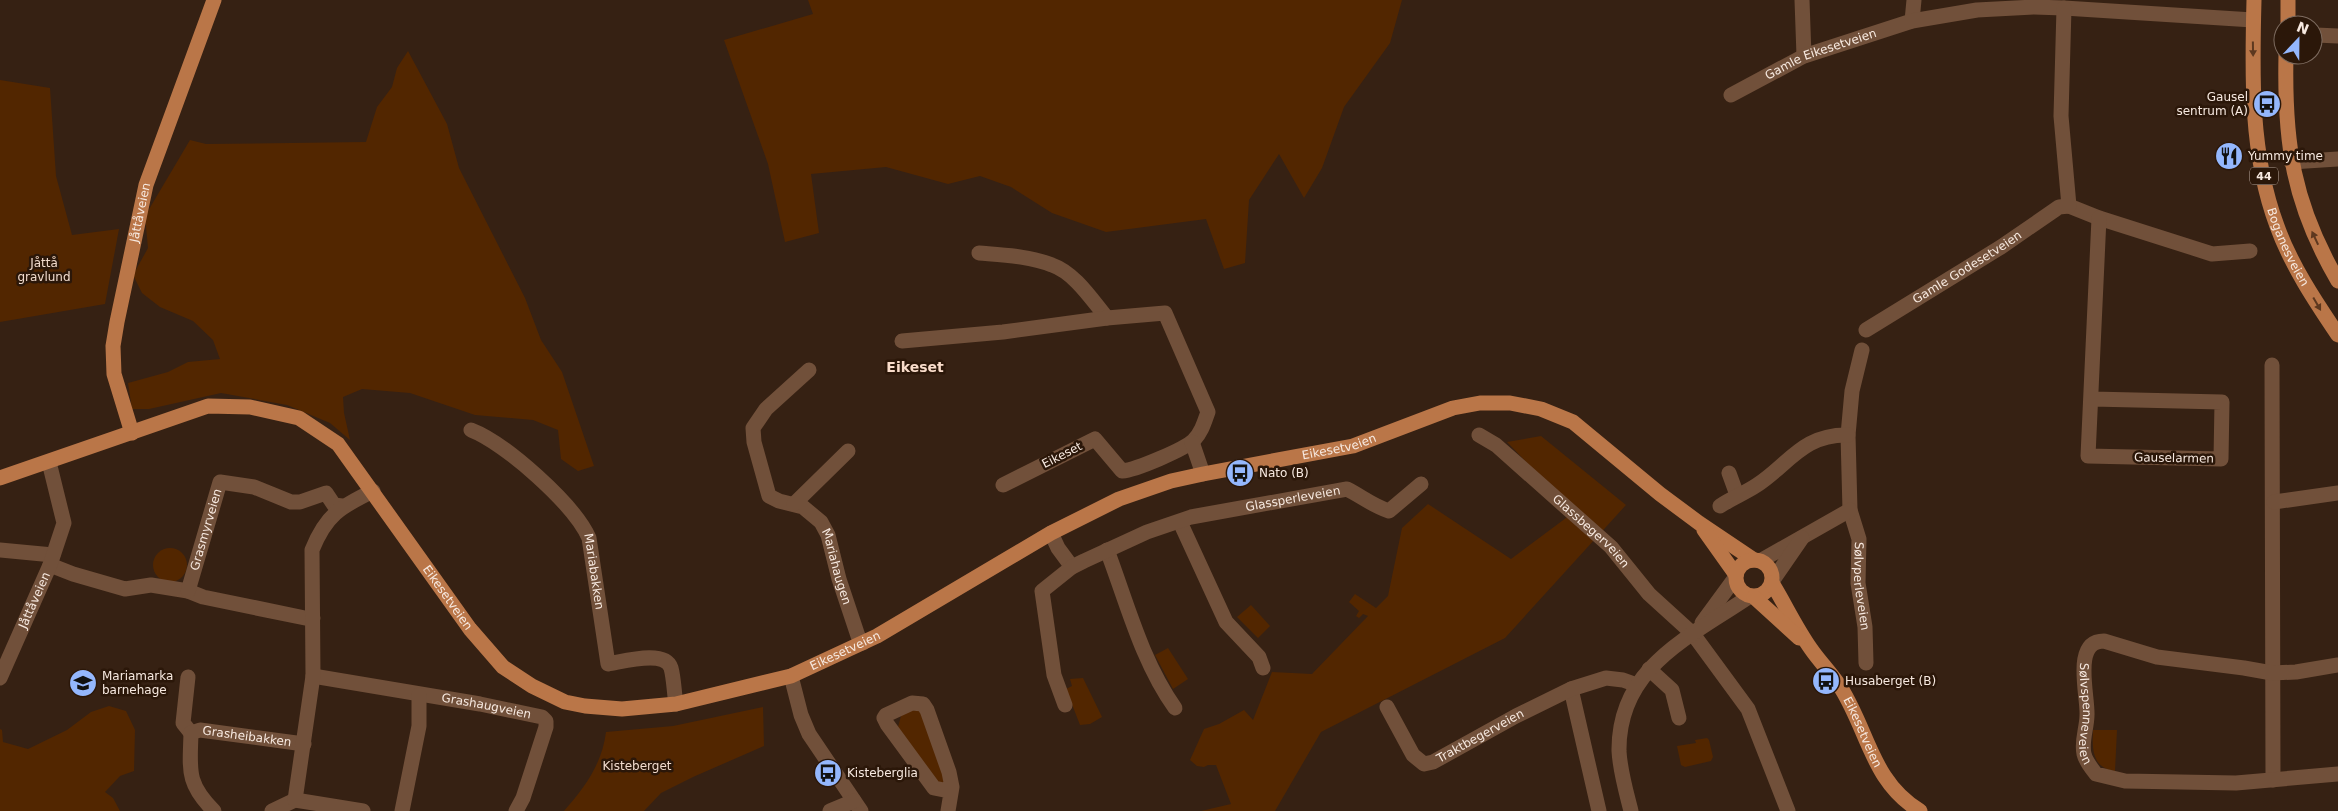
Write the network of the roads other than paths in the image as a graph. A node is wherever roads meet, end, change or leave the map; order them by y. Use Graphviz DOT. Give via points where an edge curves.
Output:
graph roads {
  1 [pos="214,0"];
  2 [pos="1802,0"];
  3 [pos="1914,0"];
  4 [pos="2254,0"];
  5 [pos="2288,0"];
  6 [pos="2064,8"];
  7 [pos="2288,15"];
  8 [pos="2253,20"];
  9 [pos="1912,21"];
  10 [pos="2323,35"];
  11 [pos="2338,36"];
  12 [pos="1804,56"];
  13 [pos="2286,65"];
  14 [pos="1731,95"];
  15 [pos="2338,159"];
  16 [pos="2292,162"];
  17 [pos="2068,206"];
  18 [pos="2099,218"];
  19 [pos="2250,251"];
  20 [pos="979,253"];
  21 [pos="2338,282"];
  22 [pos="1108,318"];
  23 [pos="1866,330"];
  24 [pos="2338,335"];
  25 [pos="902,341"];
  26 [pos="1862,350"];
  27 [pos="2272,364"];
  28 [pos="809,370"];
  29 [pos="2092,398"];
  30 [pos="471,430"];
  31 [pos="132,433"];
  32 [pos="1480,435"];
  33 [pos="1848,435"];
  34 [pos="1192,442"];
  35 [pos="848,451"];
  36 [pos="49,462"];
  37 [pos="1730,473"];
  38 [pos="1203,474"];
  39 [pos="0,478"];
  40 [pos="1421,484"];
  41 [pos="1002,485"];
  42 [pos="373,491"];
  43 [pos="2338,493"];
  44 [pos="1737,495"];
  45 [pos="2274,502"];
  46 [pos="794,504"];
  47 [pos="342,506"];
  48 [pos="1720,506"];
  49 [pos="1850,510"];
  50 [pos="1180,522"];
  51 [pos="1699,523"];
  52 [pos="1052,533"];
  53 [pos="1804,535"];
  54 [pos="0,550"];
  55 [pos="1107,550"];
  56 [pos="51,560"];
  57 [pos="1757,560"];
  58 [pos="1072,567"];
  59 [pos="1736,577"];
  60 [pos="1772,581"];
  61 [pos="188,591"];
  62 [pos="1752,597"];
  63 [pos="313,618"];
  64 [pos="1693,634"];
  65 [pos="863,643"];
  66 [pos="1811,648"];
  67 [pos="1866,663"];
  68 [pos="2338,665"];
  69 [pos="1263,668"];
  70 [pos="1649,669"];
  71 [pos="2272,673"];
  72 [pos="313,676"];
  73 [pos="791,676"];
  74 [pos="188,677"];
  75 [pos="0,678"];
  76 [pos="1637,685"];
  77 [pos="1571,689"];
  78 [pos="419,695"];
  79 [pos="676,704"];
  80 [pos="1065,705"];
  81 [pos="1387,707"];
  82 [pos="1175,708"];
  83 [pos="1679,718"];
  84 [pos="190,733"];
  85 [pos="304,744"];
  86 [pos="2338,774"];
  87 [pos="2273,780"];
  88 [pos="952,788"];
  89 [pos="295,800"];
  90 [pos="857,806"];
  91 [pos="214,811"];
  92 [pos="272,811"];
  93 [pos="363,811"];
  94 [pos="402,811"];
  95 [pos="516,811"];
  96 [pos="830,811"];
  97 [pos="948,811"];
  98 [pos="1598,811"];
  99 [pos="1631,811"];
  100 [pos="1788,811"];
  101 [pos="1920,811"];
  1 -- 31 [label="main road, Jåttåveien" via="146,185 117,322 113,346 114,374"];
  2 -- 12 [label="street"];
  3 -- 9 [label="street"];
  4 -- 8 [label="main road, Boganesveien / 44"];
  5 -- 7 [label="main road"];
  6 -- 8 [label="street, Gamle Eikesetveien"];
  6 -- 9 [label="street, Gamle Eikesetveien" via="1977,10"];
  6 -- 17 [label="street" via="2061,116"];
  8 -- 24 [label="main road, Boganesveien / 44, one-way" via="2256,131 2267,194 2290,256"];
  9 -- 12 [label="street, Gamle Eikesetveien"];
  10 -- 11 [label="street"];
  12 -- 14 [label="street, Gamle Eikesetveien"];
  13 -- 16 [label="main road, 44" via="2288,141"];
  15 -- 16 [label="street"];
  21 -- 16 [label="main road, 44, one-way" via="2302,208"];
  17 -- 18 [label="street"];
  17 -- 23 [label="street, Gamle Godesetveien" via="2059,207 2001,247"];
  18 -- 19 [label="street" via="2212,254"];
  18 -- 29 [label="street, Gauselarmen"];
  20 -- 22 [label="street" via="1053,265 1072,278"];
  22 -- 25 [label="street"];
  22 -- 34 [label="street" via="1164,313 1208,412 1202,429"];
  26 -- 33 [label="street, Sølvperleveien" via="1852,391"];
  27 -- 45 [label="street"];
  28 -- 46 [label="street, Mariahaugen" via="766,409 753,428 765,490 773,499"];
  29 -- 29 [label="street, Gauselarmen" via="2088,456 2221,459 2222,402"];
  30 -- 79 [label="street, Mariabakken" via="484,435 530,471 584,528 589,538 608,664 654,657 666,661 670,666"];
  31 -- 36 [label="main road, Eikesetveien"];
  31 -- 42 [label="main road, Eikesetveien" via="208,406 250,407 299,418 338,444"];
  32 -- 64 [label="street, Glassbegerveien" via="1496,445 1611,547 1649,594"];
  33 -- 44 [label="street" via="1837,435 1795,452 1758,485"];
  33 -- 49 [label="street, Sølvperleveien"];
  34 -- 38 [label="street"];
  34 -- 41 [label="street, Eikeset" via="1134,470 1122,471 1095,439"];
  35 -- 46 [label="street"];
  36 -- 39 [label="main road, Eikesetveien"];
  36 -- 56 [label="street, Jåttåveien" via="64,523"];
  37 -- 44 [label="street"];
  38 -- 51 [label="main road, Eikesetveien" via="1353,446 1454,408 1480,403 1510,403 1541,409 1573,422"];
  38 -- 52 [label="main road, Eikesetveien" via="1119,499"];
  40 -- 50 [label="street, Glassperleveien" via="1389,511 1347,489 1204,513"];
  42 -- 47 [label="street"];
  42 -- 79 [label="main road, Eikesetveien" via="470,629 516,676 548,695 585,706 622,709"];
  43 -- 45 [label="street"];
  44 -- 48 [label="street"];
  45 -- 71 [label="street"];
  46 -- 65 [label="street, Mariahaugen" via="810,512 824,527 842,589"];
  47 -- 61 [label="street, Grasmyrveien" via="334,505 326,493 291,502 254,487 220,482"];
  47 -- 63 [label="street" via="319,533 312,550"];
  49 -- 53 [label="street"];
  49 -- 67 [label="street, Sølvperleveien" via="1859,539 1858,575"];
  50 -- 55 [label="street, Glassperleveien"];
  50 -- 69 [label="street" via="1226,622 1259,657"];
  51 -- 57 [label="main road, Eikesetveien"];
  51 -- 59 [label="main road, Eikesetveien"];
  52 -- 58 [label="street"];
  52 -- 65 [label="main road, Eikesetveien"];
  53 -- 57 [label="street"];
  53 -- 60 [label="street"];
  54 -- 56 [label="street"];
  55 -- 58 [label="street, Glassperleveien"];
  55 -- 82 [label="street" via="1143,649"];
  56 -- 61 [label="street" via="73,574 125,589 144,585"];
  56 -- 75 [label="street, Jåttåveien"];
  57 -- 59 [label="main road" via="1739,567"];
  57 -- 60 [label="main road" via="1772,572"];
  58 -- 80 [label="street, Glassperleveien" via="1042,591 1054,675"];
  59 -- 62 [label="main road" via="1742,593"];
  59 -- 64 [label="street"];
  60 -- 62 [label="main road" via="1762,595"];
  60 -- 66 [label="main road, Eikesetveien"];
  61 -- 63 [label="street" via="203,598"];
  62 -- 64 [label="street"];
  62 -- 66 [label="main road, Eikesetveien"];
  63 -- 72 [label="street"];
  64 -- 70 [label="street"];
  64 -- 100 [label="street, Glassbegerveien" via="1748,709"];
  65 -- 73 [label="main road, Eikesetveien"];
  66 -- 101 [label="main road, Eikesetveien" via="1850,703 1887,783 1903,800"];
  68 -- 71 [label="street"];
  70 -- 76 [label="street"];
  70 -- 83 [label="street" via="1672,690"];
  71 -- 87 [label="street"];
  71 -- 87 [label="street, Sølvspenneveien" via="2157,658 2098,641 2084,657 2088,717 2084,755 2096,774 2125,781 2236,783"];
  72 -- 78 [label="street, Grashaugveien"];
  72 -- 85 [label="street"];
  73 -- 79 [label="main road, Eikesetveien"];
  73 -- 90 [label="street" via="809,734"];
  74 -- 84 [label="street, Grasheibakken" via="182,722"];
  76 -- 77 [label="street, Traktbegerveien" via="1606,678"];
  76 -- 99 [label="street" via="1624,710 1620,734 1622,771"];
  77 -- 81 [label="street, Traktbegerveien" via="1424,764 1413,755"];
  77 -- 98 [label="street"];
  78 -- 94 [label="street" via="419,726"];
  78 -- 95 [label="street, Grashaugveien" via="538,715 546,721 531,775"];
  84 -- 85 [label="street, Grasheibakken" via="200,730"];
  84 -- 91 [label="street, Grasheibakken" via="192,782"];
  85 -- 89 [label="street"];
  86 -- 87 [label="street"];
  88 -- 88 [label="street" via="945,758 923,704 912,703 886,715 884,718 934,788"];
  88 -- 97 [label="street"];
  89 -- 92 [label="street"];
  89 -- 93 [label="street"];
  90 -- 96 [label="street"];
}
